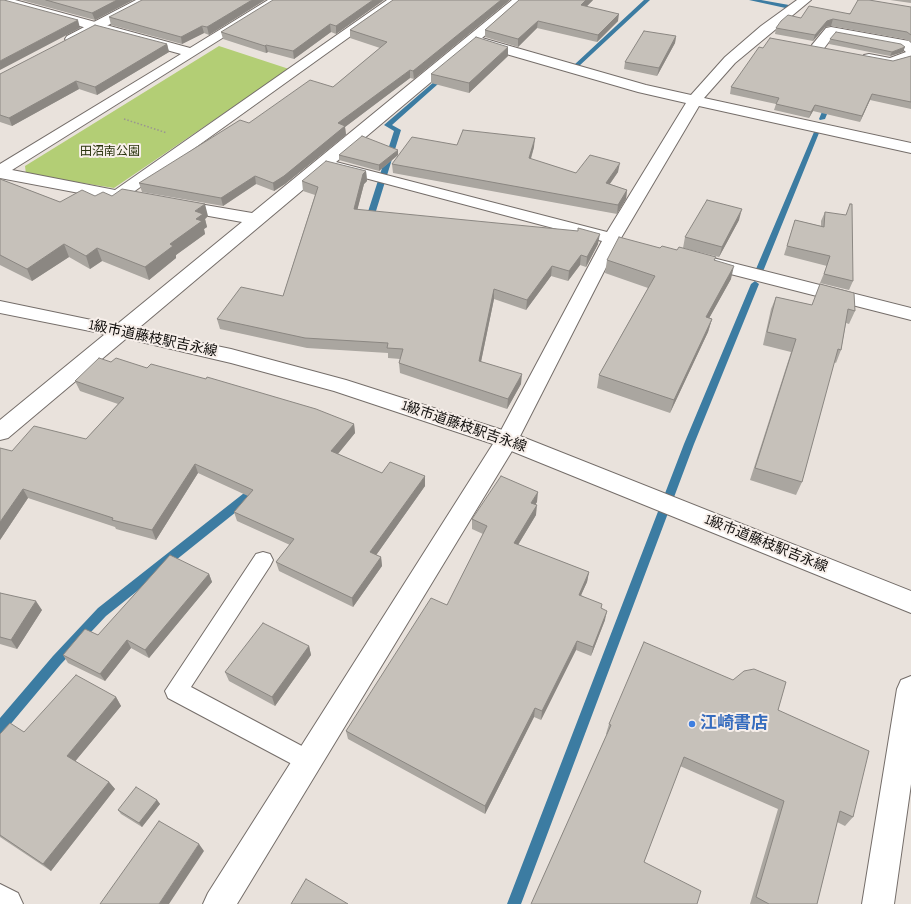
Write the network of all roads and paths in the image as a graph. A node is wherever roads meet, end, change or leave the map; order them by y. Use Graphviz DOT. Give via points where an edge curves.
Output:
graph roads {
  1 [pos="1,0"];
  2 [pos="145,0"];
  3 [pos="277,0"];
  4 [pos="395,0"];
  5 [pos="520,0"];
  6 [pos="805,0"];
  7 [pos="97,26"];
  8 [pos="757,36"];
  9 [pos="772,39"];
  10 [pos="473,40"];
  11 [pos="62,44"];
  12 [pos="802,45"];
  13 [pos="818,48"];
  14 [pos="911,50"];
  15 [pos="832,51"];
  16 [pos="190,52"];
  17 [pos="854,55"];
  18 [pos="911,55"];
  19 [pos="694,101"];
  20 [pos="97,110"];
  21 [pos="195,142"];
  22 [pos="911,148"];
  23 [pos="324,163"];
  24 [pos="0,172"];
  25 [pos="119,195"];
  26 [pos="256,219"];
  27 [pos="620,240"];
  28 [pos="689,258"];
  29 [pos="0,307"];
  30 [pos="911,314"];
  31 [pos="120,331"];
  32 [pos="0,432"];
  33 [pos="507,440"];
  34 [pos="263,560"];
  35 [pos="911,602"];
  36 [pos="911,689"];
  37 [pos="307,761"];
  38 [pos="0,900"];
  39 [pos="7,904"];
  40 [pos="219,904"];
  41 [pos="878,904"];
  1 -- 7 [label="street"];
  2 -- 7 [label="street"];
  3 -- 16 [label="street"];
  4 -- 21 [label="street"];
  5 -- 10 [label="street"];
  6 -- 8 [label="street"];
  7 -- 11 [label="street"];
  7 -- 16 [label="street"];
  8 -- 9 [label="street"];
  8 -- 19 [label="street" via="730,60"];
  10 -- 19 [label="street" via="643,89"];
  10 -- 23 [label="street"];
  12 -- 13 [label="street"];
  13 -- 14 [label="street" via="832,31 904,44"];
  13 -- 15 [label="street"];
  16 -- 20 [label="street"];
  17 -- 18 [label="street" via="891,62"];
  19 -- 22 [label="street"];
  19 -- 27 [label="street"];
  20 -- 21 [label="path"];
  20 -- 24 [label="street"];
  21 -- 25 [label="street"];
  23 -- 26 [label="street"];
  23 -- 27 [label="street"];
  24 -- 25 [label="street"];
  25 -- 26 [label="street"];
  26 -- 31 [label="street"];
  27 -- 33 [label="street"];
  28 -- 30 [label="street"];
  29 -- 31 [label="street, 1級市道藤枝駅吉永線"];
  31 -- 32 [label="street"];
  31 -- 33 [label="street, 1級市道藤枝駅吉永線" via="231,356 325,381"];
  33 -- 35 [label="street, 1級市道藤枝駅吉永線"];
  33 -- 37 [label="street"];
  34 -- 37 [label="lane" via="176,691"];
  36 -- 41 [label="street"];
  37 -- 40 [label="street"];
  38 -- 39 [label="street"];
}
